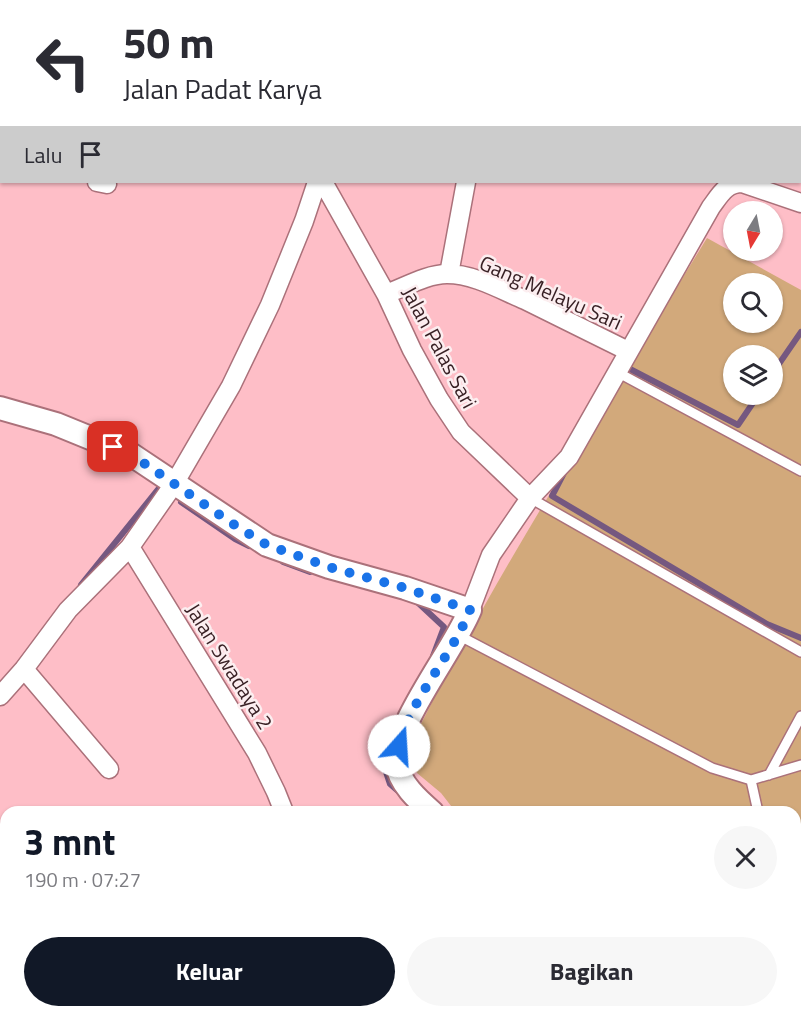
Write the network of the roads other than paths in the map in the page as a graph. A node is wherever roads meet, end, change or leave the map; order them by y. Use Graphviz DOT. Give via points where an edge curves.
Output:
graph roads {
  1 [pos="317,183"];
  2 [pos="324,183"];
  3 [pos="466,183"];
  4 [pos="725,185"];
  5 [pos="801,203"];
  6 [pos="449,274"];
  7 [pos="386,294"];
  8 [pos="628,351"];
  9 [pos="617,372"];
  10 [pos="0,408"];
  11 [pos="801,471"];
  12 [pos="174,484"];
  13 [pos="531,498"];
  14 [pos="130,548"];
  15 [pos="470,610"];
  16 [pos="458,634"];
  17 [pos="801,652"];
  18 [pos="24,669"];
  19 [pos="0,696"];
  20 [pos="801,716"];
  21 [pos="801,765"];
  22 [pos="109,769"];
  23 [pos="769,775"];
  24 [pos="751,780"];
  25 [pos="282,806"];
  26 [pos="425,806"];
  27 [pos="757,806"];
  1 -- 12 [label="street" via="270,305 231,386"];
  2 -- 7 [label="street, Jalan Palas Sari"];
  3 -- 6 [label="street"];
  4 -- 5 [label="street" via="742,183"];
  4 -- 8 [label="street"];
  6 -- 7 [label="street, Gang Melayu Sari"];
  6 -- 8 [label="street, Gang Melayu Sari" via="498,288"];
  7 -- 13 [label="street, Jalan Palas Sari" via="412,350 461,432"];
  8 -- 9 [label="street"];
  9 -- 11 [label="lane"];
  9 -- 13 [label="street" via="569,456"];
  10 -- 12 [label="street" via="56,424 132,455"];
  12 -- 14 [label="street"];
  12 -- 15 [label="street" via="267,545"];
  13 -- 15 [label="street" via="491,555"];
  13 -- 17 [label="lane"];
  14 -- 18 [label="street" via="68,610"];
  14 -- 25 [label="street, Jalan Swadaya 2" via="257,753"];
  15 -- 16 [label="street"];
  16 -- 24 [label="lane" via="712,768"];
  16 -- 26 [label="street" via="405,724 396,761 405,782"];
  18 -- 19 [label="street"];
  18 -- 22 [label="street"];
  20 -- 23 [label="lane"];
  21 -- 23 [label="lane"];
  23 -- 24 [label="lane"];
  24 -- 27 [label="lane"];
}
